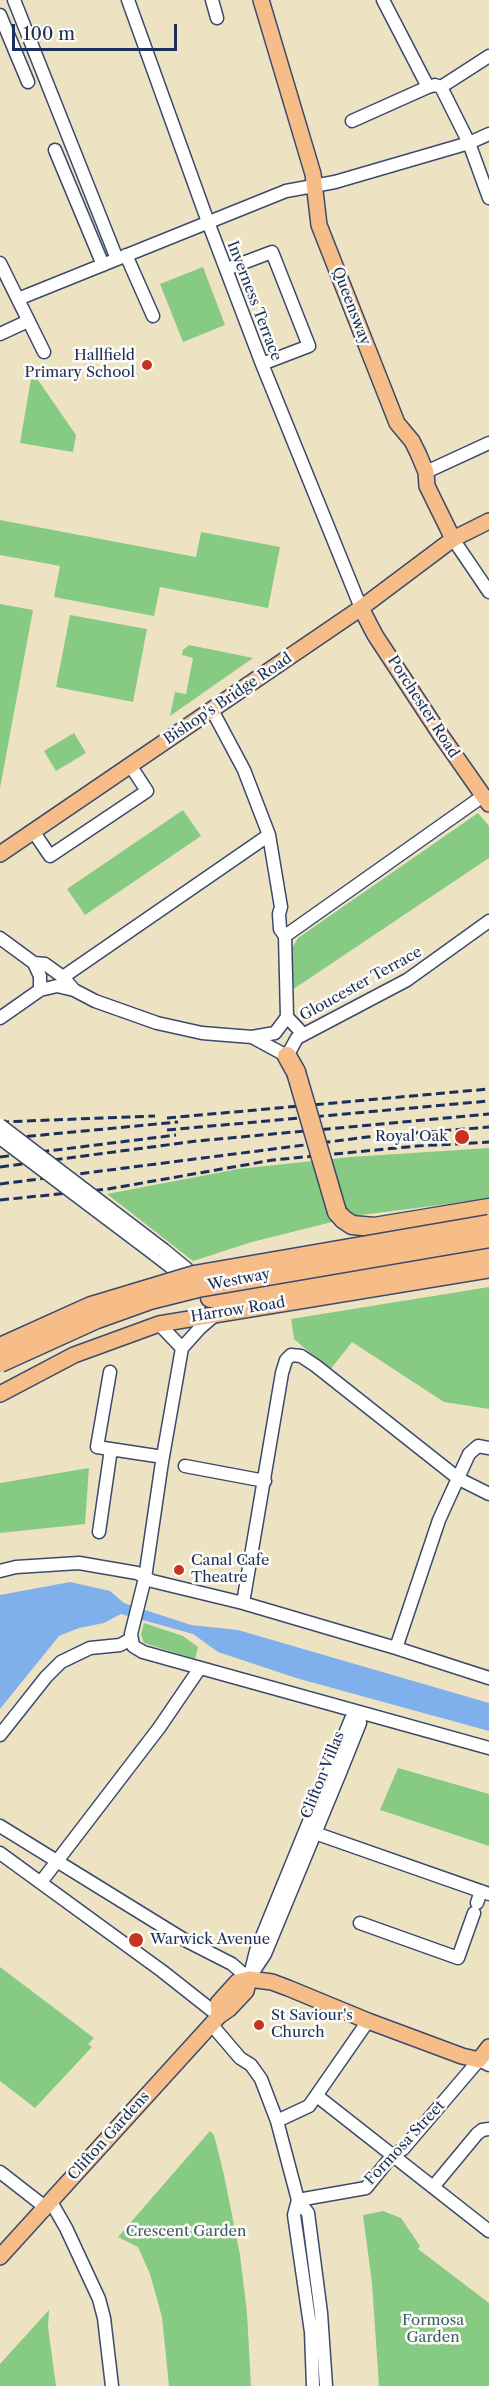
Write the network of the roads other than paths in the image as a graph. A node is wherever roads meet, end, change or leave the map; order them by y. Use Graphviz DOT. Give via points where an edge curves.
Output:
graph roads {
  1 [pos="14,0"];
  2 [pos="128,0"];
  3 [pos="212,0"];
  4 [pos="384,0"];
  5 [pos="265,1"];
  6 [pos="0,15"];
  7 [pos="217,18"];
  8 [pos="5,41"];
  9 [pos="489,56"];
  10 [pos="28,82"];
  11 [pos="435,87"];
  12 [pos="352,120"];
  13 [pos="489,134"];
  14 [pos="469,143"];
  15 [pos="55,150"];
  16 [pos="316,186"];
  17 [pos="489,198"];
  18 [pos="208,222"];
  19 [pos="121,257"];
  20 [pos="0,263"];
  21 [pos="103,265"];
  22 [pos="226,269"];
  23 [pos="18,299"];
  24 [pos="153,316"];
  25 [pos="28,321"];
  26 [pos="0,334"];
  27 [pos="44,352"];
  28 [pos="262,364"];
  29 [pos="489,443"];
  30 [pos="426,472"];
  31 [pos="489,521"];
  32 [pos="453,539"];
  33 [pos="489,592"];
  34 [pos="361,608"];
  35 [pos="212,710"];
  36 [pos="130,765"];
  37 [pos="485,795"];
  38 [pos="33,831"];
  39 [pos="269,835"];
  40 [pos="0,854"];
  41 [pos="281,907"];
  42 [pos="489,921"];
  43 [pos="299,926"];
  44 [pos="285,936"];
  45 [pos="0,938"];
  46 [pos="34,963"];
  47 [pos="63,977"];
  48 [pos="40,990"];
  49 [pos="74,990"];
  50 [pos="287,1017"];
  51 [pos="0,1018"];
  52 [pos="303,1034"];
  53 [pos="252,1037"];
  54 [pos="291,1064"];
  55 [pos="0,1125"];
  56 [pos="0,1138"];
  57 [pos="489,1208"];
  58 [pos="489,1224"];
  59 [pos="489,1239"];
  60 [pos="159,1252"];
  61 [pos="489,1256"];
  62 [pos="181,1270"];
  63 [pos="489,1270"];
  64 [pos="213,1306"];
  65 [pos="159,1324"];
  66 [pos="0,1347"];
  67 [pos="182,1348"];
  68 [pos="0,1363"];
  69 [pos="110,1372"];
  70 [pos="0,1394"];
  71 [pos="489,1448"];
  72 [pos="111,1449"];
  73 [pos="163,1457"];
  74 [pos="185,1466"];
  75 [pos="459,1479"];
  76 [pos="265,1480"];
  77 [pos="489,1494"];
  78 [pos="99,1532"];
  79 [pos="0,1571"];
  80 [pos="145,1578"];
  81 [pos="243,1603"];
  82 [pos="131,1639"];
  83 [pos="396,1648"];
  84 [pos="201,1668"];
  85 [pos="489,1678"];
  86 [pos="359,1713"];
  87 [pos="0,1735"];
  88 [pos="489,1748"];
  89 [pos="0,1826"];
  90 [pos="310,1831"];
  91 [pos="0,1853"];
  92 [pos="56,1861"];
  93 [pos="41,1882"];
  94 [pos="480,1900"];
  95 [pos="360,1923"];
  96 [pos="249,1979"];
  97 [pos="215,2020"];
  98 [pos="368,2021"];
  99 [pos="486,2057"];
  100 [pos="317,2096"];
  101 [pos="277,2121"];
  102 [pos="489,2129"];
  103 [pos="393,2156"];
  104 [pos="0,2172"];
  105 [pos="433,2187"];
  106 [pos="298,2200"];
  107 [pos="48,2204"];
  108 [pos="489,2231"];
  109 [pos="0,2257"];
  110 [pos="112,2386"];
  111 [pos="313,2386"];
  112 [pos="326,2386"];
  1 -- 19 [label="street"];
  2 -- 18 [label="street, Inverness Terrace"];
  3 -- 7 [label="street"];
  4 -- 11 [label="street"];
  5 -- 16 [label="main road, Queensway"];
  6 -- 8 [label="street"];
  8 -- 10 [label="street"];
  9 -- 11 [label="street"];
  11 -- 12 [label="street"];
  11 -- 14 [label="street"];
  13 -- 14 [label="street"];
  14 -- 16 [label="street"];
  14 -- 17 [label="street"];
  15 -- 21 [label="street"];
  16 -- 18 [label="street" via="286,191"];
  16 -- 30 [label="main road, Queensway" via="319,225 365,345 397,423 412,441"];
  18 -- 19 [label="street"];
  18 -- 22 [label="street, Inverness Terrace"];
  19 -- 21 [label="street"];
  19 -- 24 [label="street"];
  20 -- 23 [label="street"];
  21 -- 23 [label="street"];
  22 -- 28 [label="street, Inverness Terrace"];
  22 -- 28 [label="street" via="272,252 309,346"];
  23 -- 25 [label="street"];
  25 -- 26 [label="street"];
  25 -- 27 [label="street"];
  28 -- 34 [label="street, Inverness Terrace"];
  29 -- 30 [label="street"];
  30 -- 32 [label="main road, Queensway" via="427,486"];
  31 -- 32 [label="main road, Bishop's Bridge Road"];
  32 -- 33 [label="street, Queensway"];
  32 -- 34 [label="main road, Bishop's Bridge Road"];
  34 -- 35 [label="main road, Bishop's Bridge Road"];
  34 -- 37 [label="main road, Porchester Road"];
  35 -- 36 [label="main road, Bishop's Bridge Road"];
  35 -- 39 [label="street" via="244,770"];
  36 -- 38 [label="main road, Bishop's Bridge Road"];
  36 -- 38 [label="street" via="147,791 50,856"];
  37 -- 43 [label="street"];
  38 -- 40 [label="main road, Bishop's Bridge Road"];
  39 -- 41 [label="street"];
  39 -- 47 [label="street"];
  41 -- 43 [label="street"];
  41 -- 44 [label="street" via="280,929"];
  42 -- 52 [label="street, Gloucester Terrace" via="407,980"];
  43 -- 44 [label="street"];
  44 -- 50 [label="street"];
  45 -- 46 [label="street, Gloucester Terrace"];
  46 -- 47 [label="street, Gloucester Terrace" via="45,964"];
  46 -- 48 [label="street" via="40,976"];
  47 -- 49 [label="street, Gloucester Terrace"];
  48 -- 49 [label="street" via="57,986"];
  48 -- 51 [label="street"];
  49 -- 53 [label="street, Gloucester Terrace" via="157,1023 202,1033"];
  50 -- 52 [label="street"];
  50 -- 53 [label="street, Gloucester Terrace" via="275,1033"];
  52 -- 54 [label="street, Gloucester Terrace" via="297,1038"];
  53 -- 54 [label="street, Gloucester Terrace"];
  54 -- 57 [label="highway, bridge" via="343,1219 374,1227"];
  55 -- 60 [label="street, bridge"];
  56 -- 60 [label="street, bridge"];
  58 -- 66 [label="highway, Westway, bridge" via="172,1280 92,1306"];
  59 -- 68 [label="highway, Westway, bridge" via="271,1274 150,1300 97,1319"];
  60 -- 62 [label="street"];
  61 -- 64 [label="highway" via="228,1298"];
  63 -- 64 [label="main road, Harrow Road"];
  64 -- 65 [label="main road, Harrow Road"];
  64 -- 67 [label="street"];
  65 -- 67 [label="street"];
  65 -- 70 [label="main road, Harrow Road" via="74,1355"];
  67 -- 73 [label="street"];
  69 -- 72 [label="street" via="97,1447"];
  71 -- 75 [label="street" via="478,1446 469,1454"];
  72 -- 73 [label="street"];
  72 -- 78 [label="street"];
  73 -- 80 [label="street"];
  74 -- 76 [label="street"];
  75 -- 76 [label="street" via="316,1365 295,1355 286,1360 282,1373"];
  75 -- 77 [label="street"];
  75 -- 83 [label="street" via="439,1520"];
  76 -- 81 [label="street"];
  79 -- 80 [label="street" via="80,1563 137,1573"];
  80 -- 81 [label="street"];
  80 -- 82 [label="street"];
  81 -- 83 [label="street"];
  82 -- 84 [label="street" via="138,1650"];
  82 -- 87 [label="street" via="120,1645 90,1648 62,1662"];
  83 -- 85 [label="street"];
  84 -- 86 [label="street"];
  84 -- 92 [label="street"];
  86 -- 88 [label="street"];
  86 -- 90 [label="street, Clifton Villas" via="360,1723"];
  89 -- 92 [label="street"];
  90 -- 94 [label="street"];
  90 -- 96 [label="street, Clifton Villas" via="265,1954"];
  91 -- 93 [label="street"];
  92 -- 93 [label="street"];
  92 -- 96 [label="street" via="183,1939 232,1964"];
  93 -- 97 [label="street" via="197,1997"];
  94 -- 95 [label="street" via="458,1958"];
  96 -- 97 [label="main road, Clifton Gardens" via="246,1991"];
  96 -- 98 [label="main road" via="272,1982"];
  97 -- 101 [label="street" via="240,2058 257,2073"];
  97 -- 107 [label="main road, Clifton Gardens"];
  98 -- 99 [label="main road" via="462,2056"];
  98 -- 100 [label="street"];
  99 -- 103 [label="street, Formosa Street"];
  100 -- 101 [label="street" via="309,2106"];
  100 -- 103 [label="street"];
  101 -- 106 [label="street"];
  102 -- 105 [label="street" via="477,2134"];
  103 -- 105 [label="street"];
  103 -- 106 [label="street, Formosa Street" via="366,2188"];
  104 -- 107 [label="street"];
  105 -- 108 [label="street"];
  106 -- 111 [label="street" via="294,2215 311,2332"];
  106 -- 112 [label="street" via="308,2213"];
  107 -- 109 [label="main road, Clifton Gardens"];
  107 -- 110 [label="street" via="66,2228 99,2300"];
}
